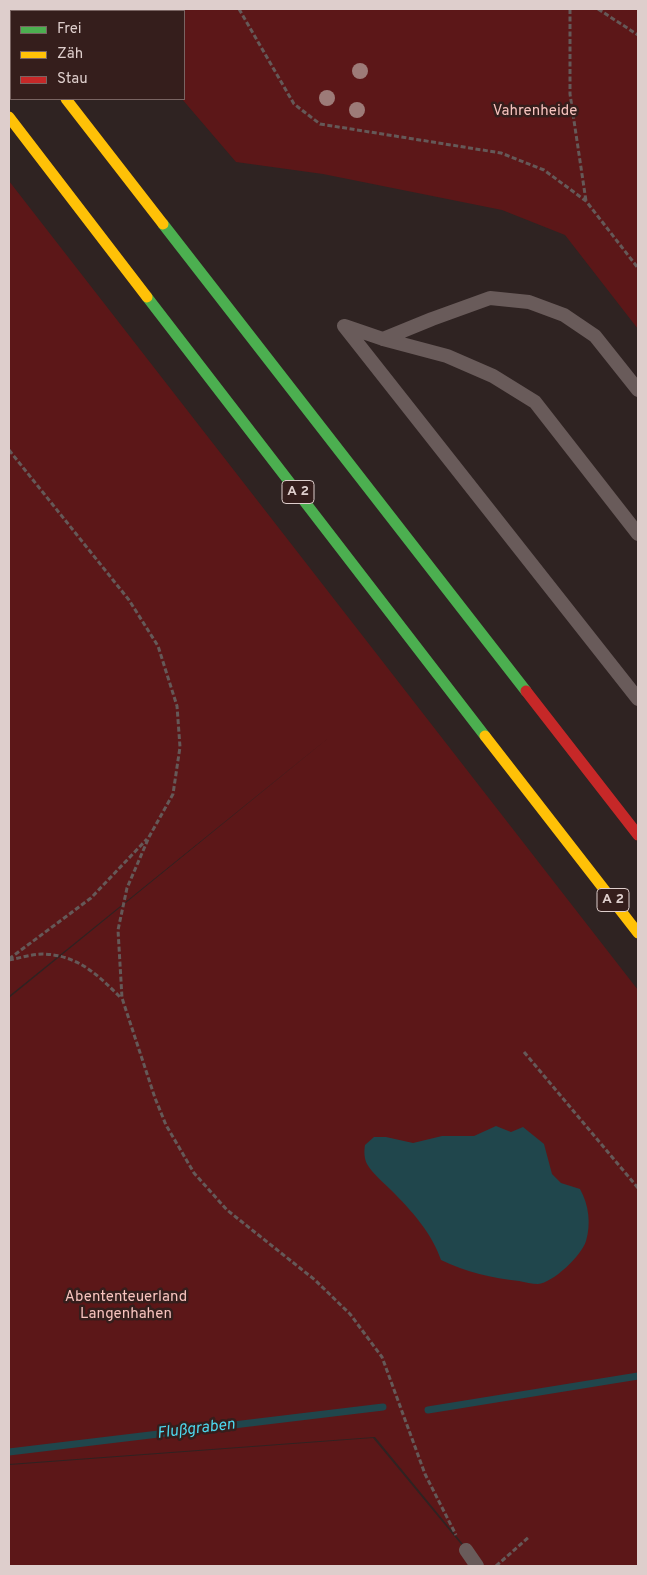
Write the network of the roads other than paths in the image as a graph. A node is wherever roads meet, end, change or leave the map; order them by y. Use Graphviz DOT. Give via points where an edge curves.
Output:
graph roads {
  1 [pos="67,100"];
  2 [pos="9,117"];
  3 [pos="383,339"];
  4 [pos="638,390"];
  5 [pos="638,534"];
  6 [pos="638,699"];
  7 [pos="638,835"];
  8 [pos="638,933"];
  9 [pos="466,1550"];
  10 [pos="477,1566"];
  1 -- 7 [label="highway"];
  2 -- 8 [label="highway, A 2"];
  3 -- 4 [label="lane" via="490,298 529,302 564,315 595,336"];
  3 -- 5 [label="lane" via="447,356 493,376 535,402"];
  3 -- 6 [label="lane" via="344,326"];
  9 -- 10 [label="lane"];
}
